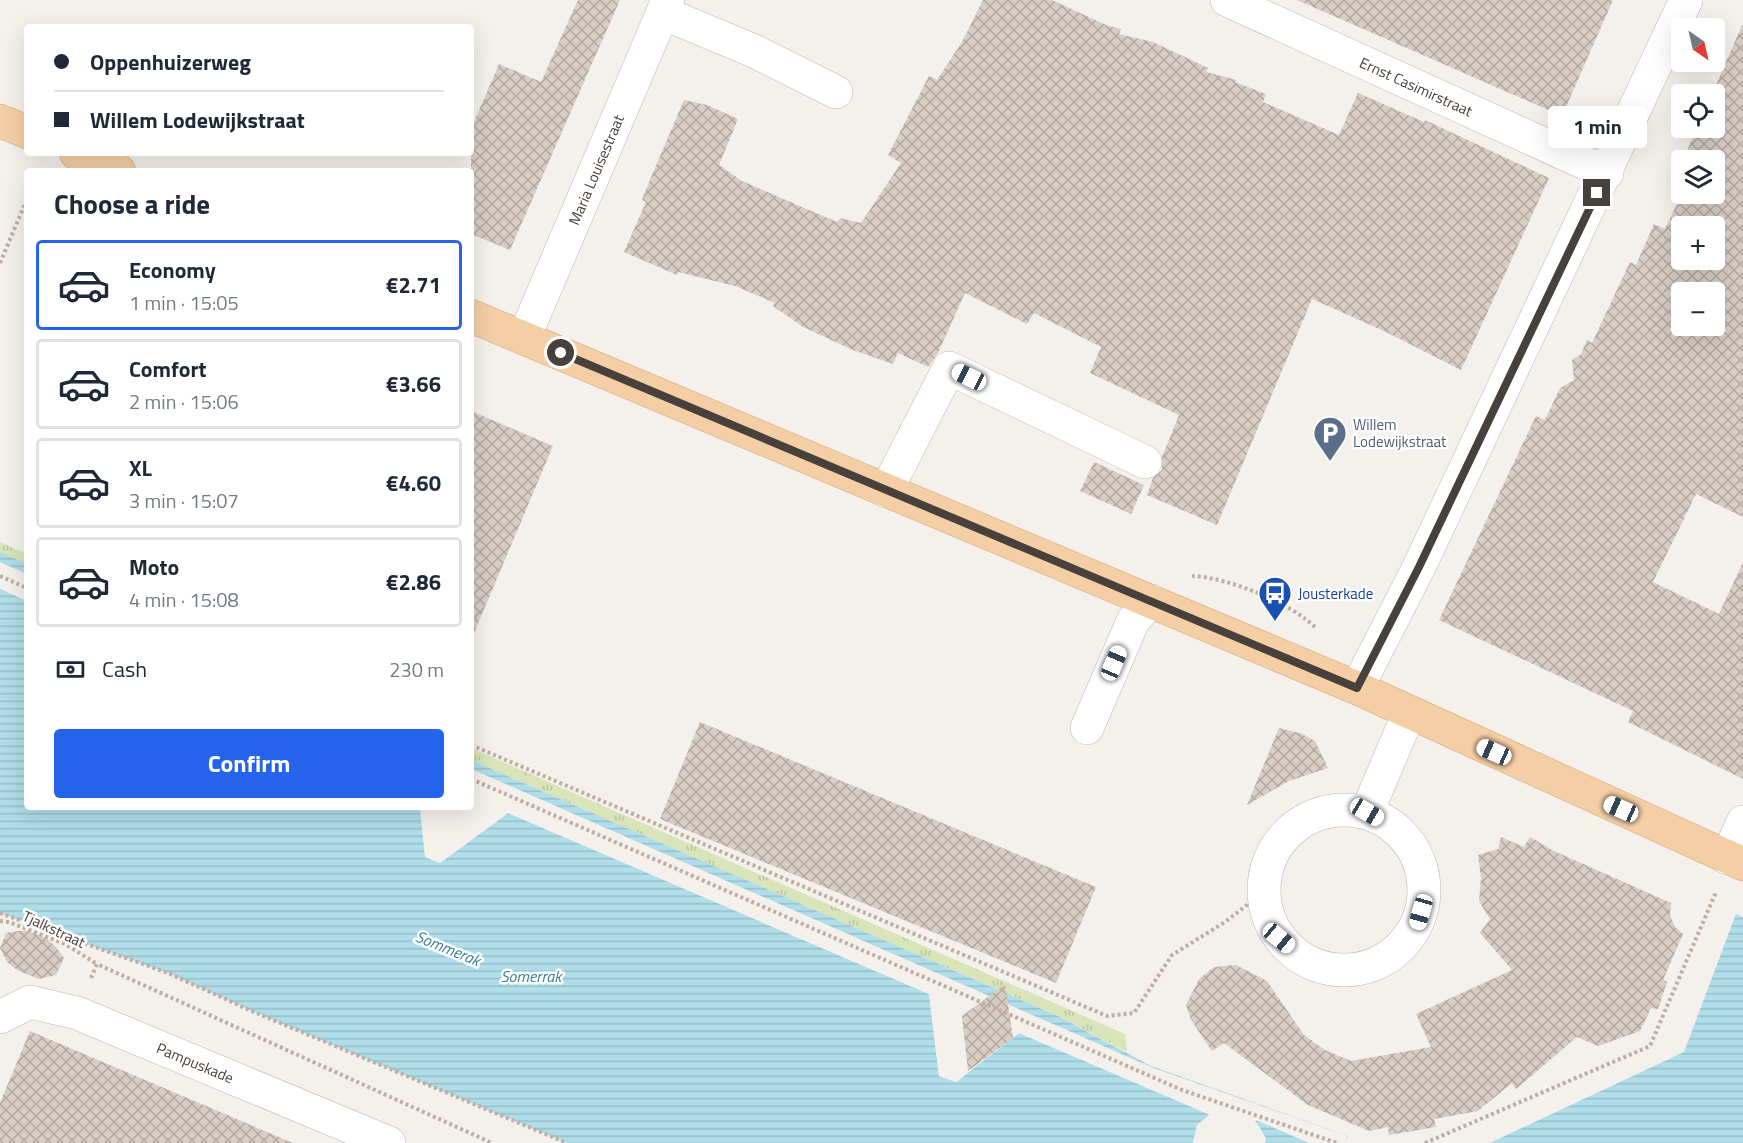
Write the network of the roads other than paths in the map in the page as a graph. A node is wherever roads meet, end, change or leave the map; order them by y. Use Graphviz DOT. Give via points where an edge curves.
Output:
graph roads {
  1 [pos="1227,0"];
  2 [pos="1686,0"];
  3 [pos="665,6"];
  4 [pos="836,92"];
  5 [pos="0,121"];
  6 [pos="24,131"];
  7 [pos="83,156"];
  8 [pos="112,168"];
  9 [pos="1607,173"];
  10 [pos="474,317"];
  11 [pos="524,338"];
  12 [pos="1145,462"];
  13 [pos="886,491"];
  14 [pos="1151,601"];
  15 [pos="1357,688"];
  16 [pos="1409,713"];
  17 [pos="1087,728"];
  18 [pos="1367,812"];
  19 [pos="1743,822"];
  20 [pos="1735,861"];
  21 [pos="0,1017"];
  22 [pos="389,1143"];
  1 -- 9 [label="street, Ernst Casimirstraat"];
  2 -- 9 [label="street"];
  3 -- 4 [label="street"];
  3 -- 11 [label="street, Maria Louisestraat"];
  5 -- 6 [label="main road"];
  7 -- 8 [label="main road"];
  9 -- 15 [label="street"];
  10 -- 11 [label="main road"];
  11 -- 13 [label="main road"];
  12 -- 13 [label="street" via="950,368"];
  13 -- 14 [label="main road"];
  14 -- 15 [label="main road"];
  14 -- 17 [label="street" via="1133,621"];
  15 -- 16 [label="main road"];
  16 -- 18 [label="street"];
  16 -- 20 [label="main road"];
  18 -- 18 [label="street" via="1344,809 1312,816 1290,830 1270,857 1262,885 1266,910 1279,938 1307,962 1333,970 1367,967 1396,952 1417,924 1424,900 1420,861 1399,831"];
  19 -- 20 [label="street"];
  21 -- 22 [label="street, Pampuskade" via="30,1002 77,1013"];
}
